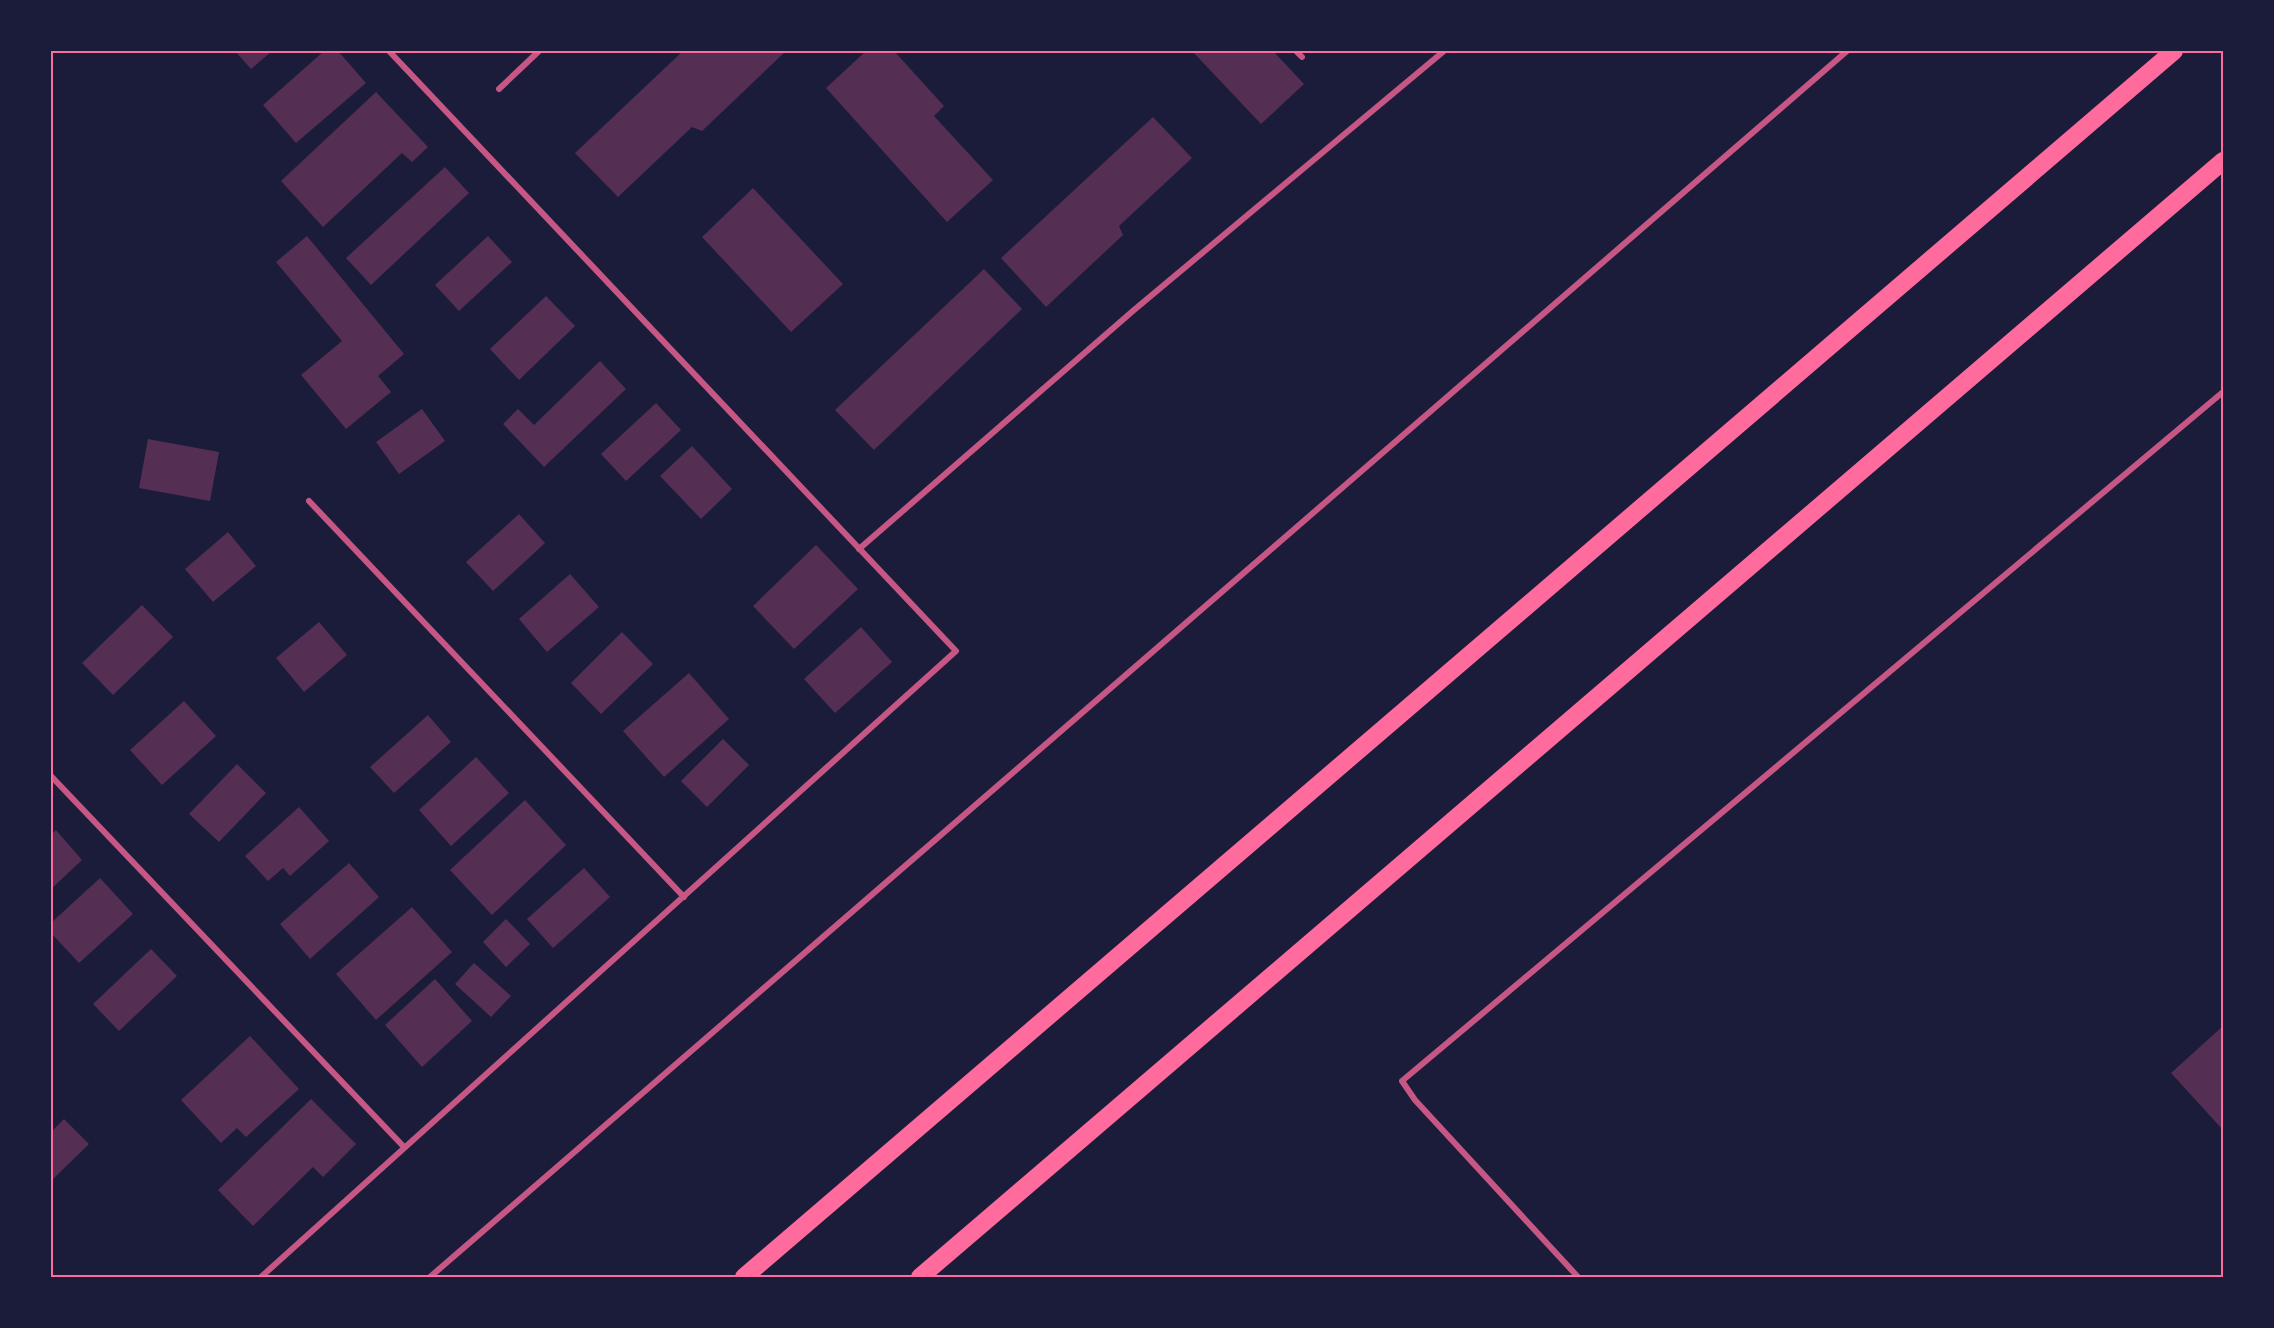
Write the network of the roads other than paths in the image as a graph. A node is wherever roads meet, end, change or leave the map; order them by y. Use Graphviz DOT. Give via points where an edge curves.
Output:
graph roads {
  1 [pos="389,51"];
  2 [pos="539,51"];
  3 [pos="1296,51"];
  4 [pos="1444,51"];
  5 [pos="1847,51"];
  6 [pos="2174,51"];
  7 [pos="1302,57"];
  8 [pos="499,88"];
  9 [pos="2223,161"];
  10 [pos="2223,392"];
  11 [pos="309,501"];
  12 [pos="859,549"];
  13 [pos="51,776"];
  14 [pos="684,897"];
  15 [pos="404,1147"];
  16 [pos="261,1277"];
  17 [pos="430,1277"];
  18 [pos="744,1277"];
  19 [pos="920,1277"];
  20 [pos="1578,1277"];
  1 -- 12 [label="street"];
  2 -- 8 [label="street"];
  3 -- 7 [label="street"];
  4 -- 12 [label="street" via="1134,310"];
  5 -- 17 [label="street"];
  6 -- 18 [label="highway"];
  9 -- 19 [label="highway"];
  10 -- 20 [label="street" via="1402,1081"];
  11 -- 14 [label="street"];
  12 -- 14 [label="street" via="956,651"];
  13 -- 15 [label="street"];
  14 -- 15 [label="street"];
  15 -- 16 [label="street"];
}
